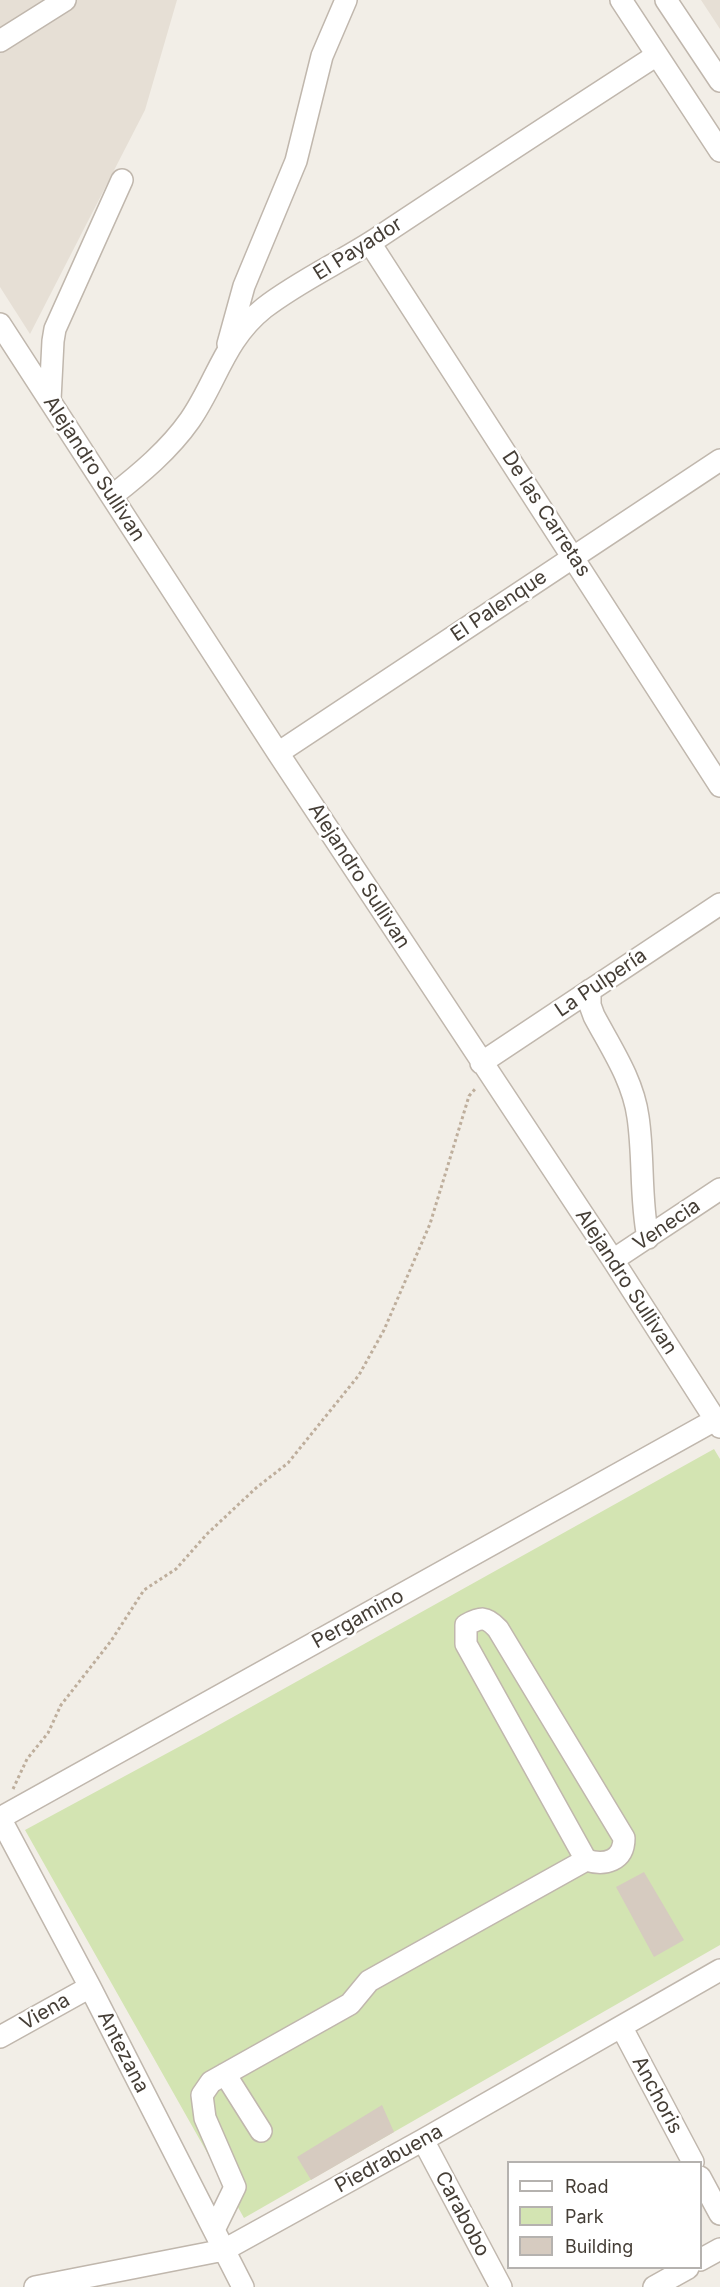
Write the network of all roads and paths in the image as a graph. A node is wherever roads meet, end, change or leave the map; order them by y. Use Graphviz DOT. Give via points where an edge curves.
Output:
graph roads {
  1 [pos="65,0"];
  2 [pos="345,0"];
  3 [pos="621,0"];
  4 [pos="666,0"];
  5 [pos="0,41"];
  6 [pos="657,55"];
  7 [pos="720,81"];
  8 [pos="720,151"];
  9 [pos="122,180"];
  10 [pos="370,243"];
  11 [pos="0,324"];
  12 [pos="54,333"];
  13 [pos="15,347"];
  14 [pos="226,350"];
  15 [pos="50,400"];
  16 [pos="720,460"];
  17 [pos="112,496"];
  18 [pos="573,556"];
  19 [pos="278,753"];
  20 [pos="720,786"];
  21 [pos="720,904"];
  22 [pos="590,990"];
  23 [pos="485,1069"];
  24 [pos="720,1190"];
  25 [pos="648,1238"];
  26 [pos="613,1260"];
  27 [pos="718,1423"];
  28 [pos="0,1818"];
  29 [pos="586,1860"];
  30 [pos="720,1970"];
  31 [pos="90,1987"];
  32 [pos="622,2028"];
  33 [pos="0,2037"];
  34 [pos="225,2074"];
  35 [pos="261,2131"];
  36 [pos="423,2140"];
  37 [pos="692,2161"];
  38 [pos="702,2181"];
  39 [pos="720,2214"];
  40 [pos="214,2230"];
  41 [pos="720,2249"];
  42 [pos="224,2250"];
  43 [pos="702,2259"];
  44 [pos="686,2269"];
  45 [pos="35,2287"];
  46 [pos="243,2287"];
  47 [pos="501,2287"];
  48 [pos="654,2287"];
  1 -- 5 [label="street"];
  2 -- 14 [label="street" via="322,56 296,161 244,286"];
  3 -- 6 [label="street"];
  4 -- 7 [label="street"];
  6 -- 8 [label="street"];
  6 -- 10 [label="street, El Payador"];
  9 -- 12 [label="street"];
  10 -- 14 [label="street, El Payador" via="264,309"];
  10 -- 18 [label="street, De las Carretas"];
  11 -- 13 [label="street, Alejandro Sullivan"];
  12 -- 13 [label="street" via="37,345"];
  12 -- 15 [label="street"];
  13 -- 15 [label="street, Alejandro Sullivan"];
  14 -- 17 [label="street, El Payador" via="189,421 147,469"];
  15 -- 17 [label="street, Alejandro Sullivan"];
  16 -- 18 [label="street, El Palenque"];
  17 -- 19 [label="street, Alejandro Sullivan"];
  18 -- 19 [label="street, El Palenque"];
  18 -- 20 [label="street, De las Carretas"];
  19 -- 23 [label="street, Alejandro Sullivan"];
  21 -- 22 [label="street, La Pulpería"];
  22 -- 23 [label="street, La Pulpería"];
  22 -- 25 [label="street" via="594,1016 633,1096"];
  23 -- 26 [label="street, Alejandro Sullivan"];
  23 -- 28 [label="path" via="468,1096 430,1224 384,1330 359,1376 288,1462 207,1534 176,1569 144,1590 111,1641 61,1705 48,1733 27,1759"];
  24 -- 25 [label="street, Venecia"];
  25 -- 26 [label="street, Venecia"];
  26 -- 27 [label="street, Alejandro Sullivan"];
  27 -- 28 [label="street, Pergamino"];
  28 -- 31 [label="street, Antezana"];
  29 -- 29 [label="street" via="611,1860 621,1854 624,1838 498,1629 489,1619 480,1618 466,1625 466,1644"];
  29 -- 34 [label="street" via="369,1981 350,2004"];
  30 -- 32 [label="street, Piedrabuena"];
  31 -- 33 [label="street, Viena"];
  31 -- 40 [label="street, Antezana"];
  32 -- 36 [label="street, Piedrabuena"];
  32 -- 37 [label="street, Anchoris"];
  34 -- 35 [label="street"];
  34 -- 40 [label="street" via="211,2082 202,2095 205,2118 235,2187"];
  36 -- 42 [label="street, Piedrabuena"];
  36 -- 47 [label="street, Carabobo"];
  38 -- 39 [label="street"];
  40 -- 42 [label="street, Antezana"];
  41 -- 43 [label="street"];
  42 -- 45 [label="street, Piedrabuena"];
  42 -- 46 [label="street, Antezana"];
  44 -- 48 [label="street"];
}
